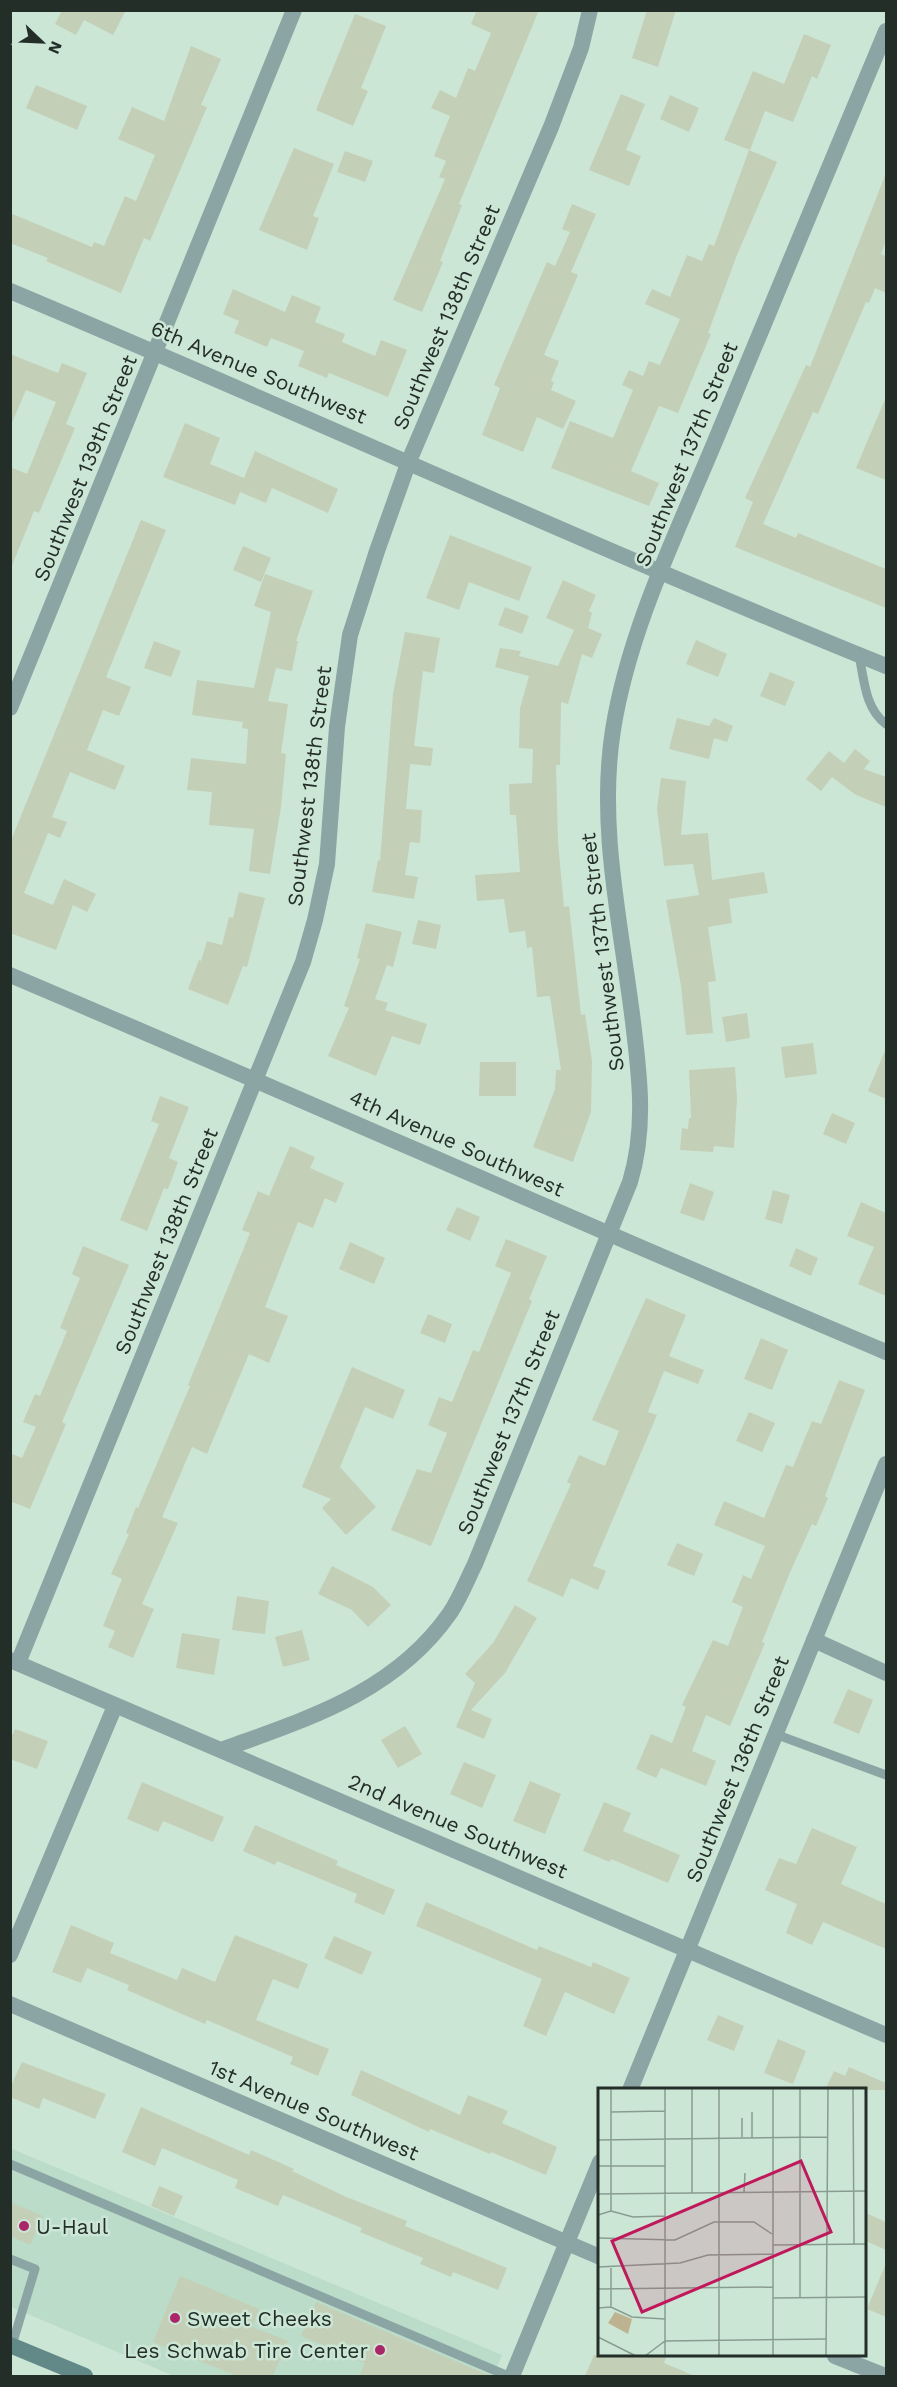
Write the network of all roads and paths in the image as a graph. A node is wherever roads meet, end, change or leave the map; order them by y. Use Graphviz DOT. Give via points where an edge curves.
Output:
graph roads {
  1 [pos="294,10"];
  2 [pos="590,10"];
  3 [pos="886,31"];
  4 [pos="10,291"];
  5 [pos="157,353"];
  6 [pos="409,461"];
  7 [pos="660,573"];
  8 [pos="859,655"];
  9 [pos="886,666"];
  10 [pos="10,708"];
  11 [pos="886,724"];
  12 [pos="10,975"];
  13 [pos="256,1079"];
  14 [pos="608,1234"];
  15 [pos="886,1352"];
  16 [pos="886,1464"];
  17 [pos="814,1640"];
  18 [pos="14,1662"];
  19 [pos="886,1673"];
  20 [pos="115,1706"];
  21 [pos="775,1734"];
  22 [pos="224,1749"];
  23 [pos="886,1775"];
  24 [pos="687,1950"];
  25 [pos="10,1955"];
  26 [pos="10,2004"];
  27 [pos="886,2036"];
  28 [pos="631,2088"];
  29 [pos="10,2164"];
  30 [pos="598,2167"];
  31 [pos="567,2242"];
  32 [pos="598,2256"];
  33 [pos="10,2259"];
  34 [pos="11,2345"];
  35 [pos="840,2357"];
  36 [pos="85,2376"];
  37 [pos="510,2376"];
  38 [pos="885,2376"];
  1 -- 5 [label="street, Southwest 139th Street"];
  2 -- 6 [label="street, Southwest 138th Street" via="550,127"];
  3 -- 7 [label="street, Southwest 137th Street"];
  4 -- 5 [label="street, 6th Avenue Southwest"];
  5 -- 6 [label="street, 6th Avenue Southwest"];
  5 -- 10 [label="street, Southwest 139th Street"];
  6 -- 7 [label="street, 6th Avenue Southwest"];
  6 -- 13 [label="street, Southwest 138th Street" via="350,635 327,864 315,920 303,962"];
  7 -- 8 [label="street, 6th Avenue Southwest"];
  7 -- 14 [label="street, Southwest 137th Street" via="624,677 607,778 611,858 639,1069 641,1127 630,1182"];
  8 -- 9 [label="street, 6th Avenue Southwest"];
  8 -- 11 [label="lane" via="867,696"];
  12 -- 13 [label="street, 4th Avenue Southwest"];
  13 -- 14 [label="street, 4th Avenue Southwest"];
  13 -- 18 [label="street, Southwest 138th Street"];
  14 -- 15 [label="street, 4th Avenue Southwest"];
  14 -- 22 [label="street, Southwest 137th Street" via="475,1564 450,1613 411,1657 362,1694"];
  16 -- 17 [label="street, Southwest 136th Street"];
  17 -- 19 [label="street"];
  17 -- 21 [label="street, Southwest 136th Street"];
  18 -- 20 [label="street, 2nd Avenue Southwest"];
  20 -- 22 [label="street, 2nd Avenue Southwest"];
  20 -- 25 [label="street"];
  21 -- 23 [label="lane"];
  21 -- 24 [label="street, Southwest 136th Street"];
  22 -- 24 [label="street, 2nd Avenue Southwest"];
  24 -- 27 [label="street, 2nd Avenue Southwest"];
  24 -- 28 [label="street, Southwest 136th Street"];
  26 -- 31 [label="street, 1st Avenue Southwest"];
  29 -- 37 [label="lane"];
  30 -- 31 [label="street"];
  31 -- 32 [label="street, 1st Avenue Southwest"];
  31 -- 37 [label="street"];
  33 -- 34 [label="lane" via="35,2269"];
  34 -- 36 [label="main road"];
  35 -- 38 [label="street"];
}
